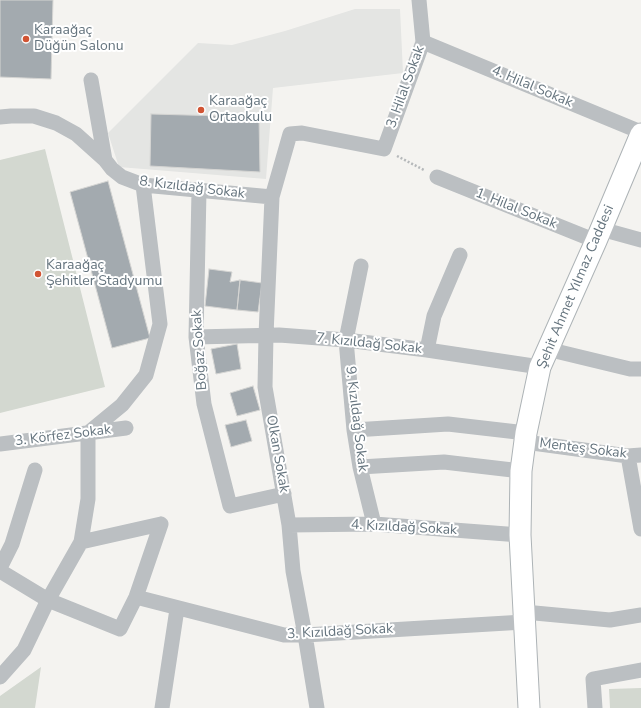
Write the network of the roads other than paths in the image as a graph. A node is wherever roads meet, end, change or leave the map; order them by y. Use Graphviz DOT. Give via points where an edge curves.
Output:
graph roads {
  1 [pos="418,0"];
  2 [pos="423,42"];
  3 [pos="92,80"];
  4 [pos="0,117"];
  5 [pos="641,133"];
  6 [pos="384,149"];
  7 [pos="105,160"];
  8 [pos="436,177"];
  9 [pos="143,185"];
  10 [pos="199,191"];
  11 [pos="272,197"];
  12 [pos="598,235"];
  13 [pos="641,240"];
  14 [pos="460,255"];
  15 [pos="361,266"];
  16 [pos="266,335"];
  17 [pos="196,337"];
  18 [pos="346,340"];
  19 [pos="427,350"];
  20 [pos="544,358"];
  21 [pos="641,369"];
  22 [pos="126,428"];
  23 [pos="354,430"];
  24 [pos="88,433"];
  25 [pos="525,437"];
  26 [pos="0,444"];
  27 [pos="634,455"];
  28 [pos="360,467"];
  29 [pos="35,470"];
  30 [pos="521,471"];
  31 [pos="284,494"];
  32 [pos="374,524"];
  33 [pos="289,525"];
  34 [pos="641,529"];
  35 [pos="520,535"];
  36 [pos="81,542"];
  37 [pos="0,568"];
  38 [pos="0,571"];
  39 [pos="136,598"];
  40 [pos="48,600"];
  41 [pos="178,609"];
  42 [pos="641,615"];
  43 [pos="524,617"];
  44 [pos="305,635"];
  45 [pos="641,670"];
  46 [pos="0,677"];
  47 [pos="162,708"];
  48 [pos="317,708"];
  49 [pos="529,708"];
  50 [pos="595,708"];
  1 -- 2 [label="street, 3. Hilal Sokak"];
  2 -- 5 [label="street, 4. Hilal Sokak"];
  2 -- 6 [label="street, 3. Hilal Sokak"];
  3 -- 7 [label="street"];
  4 -- 7 [label="street, 8. Kızıldağ Sokak" via="34,116 56,123 76,134"];
  5 -- 12 [label="street, Şehit Ahmet Yılmaz Caddesi"];
  6 -- 11 [label="street, Olkan Sokak" via="302,133 290,134"];
  7 -- 9 [label="street, 8. Kızıldağ Sokak" via="122,177"];
  8 -- 12 [label="street, 1. Hilal Sokak"];
  9 -- 10 [label="street, 8. Kızıldağ Sokak"];
  9 -- 24 [label="street" via="160,324 146,375 122,405"];
  10 -- 11 [label="street, 8. Kızıldağ Sokak"];
  10 -- 17 [label="street, Boğaz Sokak"];
  11 -- 16 [label="street, Olkan Sokak"];
  12 -- 13 [label="street, 1. Hilal Sokak"];
  12 -- 20 [label="street, Şehit Ahmet Yılmaz Caddesi"];
  14 -- 19 [label="street" via="434,316"];
  15 -- 18 [label="street, 9. Kızıldağ Sokak"];
  16 -- 17 [label="street, 7. Kızıldağ Sokak"];
  16 -- 18 [label="street, 7. Kızıldağ Sokak"];
  16 -- 31 [label="street, Olkan Sokak" via="266,387"];
  17 -- 31 [label="street, Boğaz Sokak" via="204,404 230,506"];
  18 -- 19 [label="street, 7. Kızıldağ Sokak"];
  18 -- 23 [label="street, 9. Kızıldağ Sokak"];
  19 -- 20 [label="street, 7. Kızıldağ Sokak"];
  20 -- 21 [label="street, 7. Kızıldağ Sokak"];
  20 -- 25 [label="street, Şehit Ahmet Yılmaz Caddesi"];
  22 -- 24 [label="street, 3. Körfez Sokak"];
  23 -- 25 [label="street, Menteş Sokak" via="448,424"];
  23 -- 28 [label="street, 9. Kızıldağ Sokak"];
  24 -- 26 [label="street, 3. Körfez Sokak"];
  24 -- 36 [label="street" via="88,499"];
  25 -- 27 [label="street, Menteş Sokak"];
  25 -- 30 [label="street, Şehit Ahmet Yılmaz Caddesi"];
  27 -- 34 [label="street"];
  28 -- 30 [label="street" via="444,462"];
  28 -- 32 [label="street, 9. Kızıldağ Sokak"];
  29 -- 37 [label="street" via="12,544"];
  30 -- 35 [label="street, Şehit Ahmet Yılmaz Caddesi"];
  31 -- 33 [label="street, Olkan Sokak"];
  32 -- 33 [label="street, 4. Kızıldağ Sokak"];
  32 -- 35 [label="street, 4. Kızıldağ Sokak"];
  33 -- 44 [label="street, Olkan Sokak" via="293,571"];
  35 -- 43 [label="street, Şehit Ahmet Yılmaz Caddesi"];
  36 -- 39 [label="street" via="161,524"];
  36 -- 40 [label="street"];
  38 -- 40 [label="street"];
  39 -- 40 [label="street" via="120,629"];
  39 -- 41 [label="street, 3. Kızıldağ Sokak"];
  40 -- 46 [label="street" via="24,650"];
  41 -- 44 [label="street, 3. Kızıldağ Sokak" via="284,635"];
  41 -- 47 [label="street"];
  42 -- 43 [label="street, 3. Kızıldağ Sokak" via="610,620"];
  43 -- 44 [label="street, 3. Kızıldağ Sokak"];
  43 -- 49 [label="street, Şehit Ahmet Yılmaz Caddesi"];
  44 -- 48 [label="street, Olkan Sokak"];
  45 -- 50 [label="street" via="593,679"];
}
